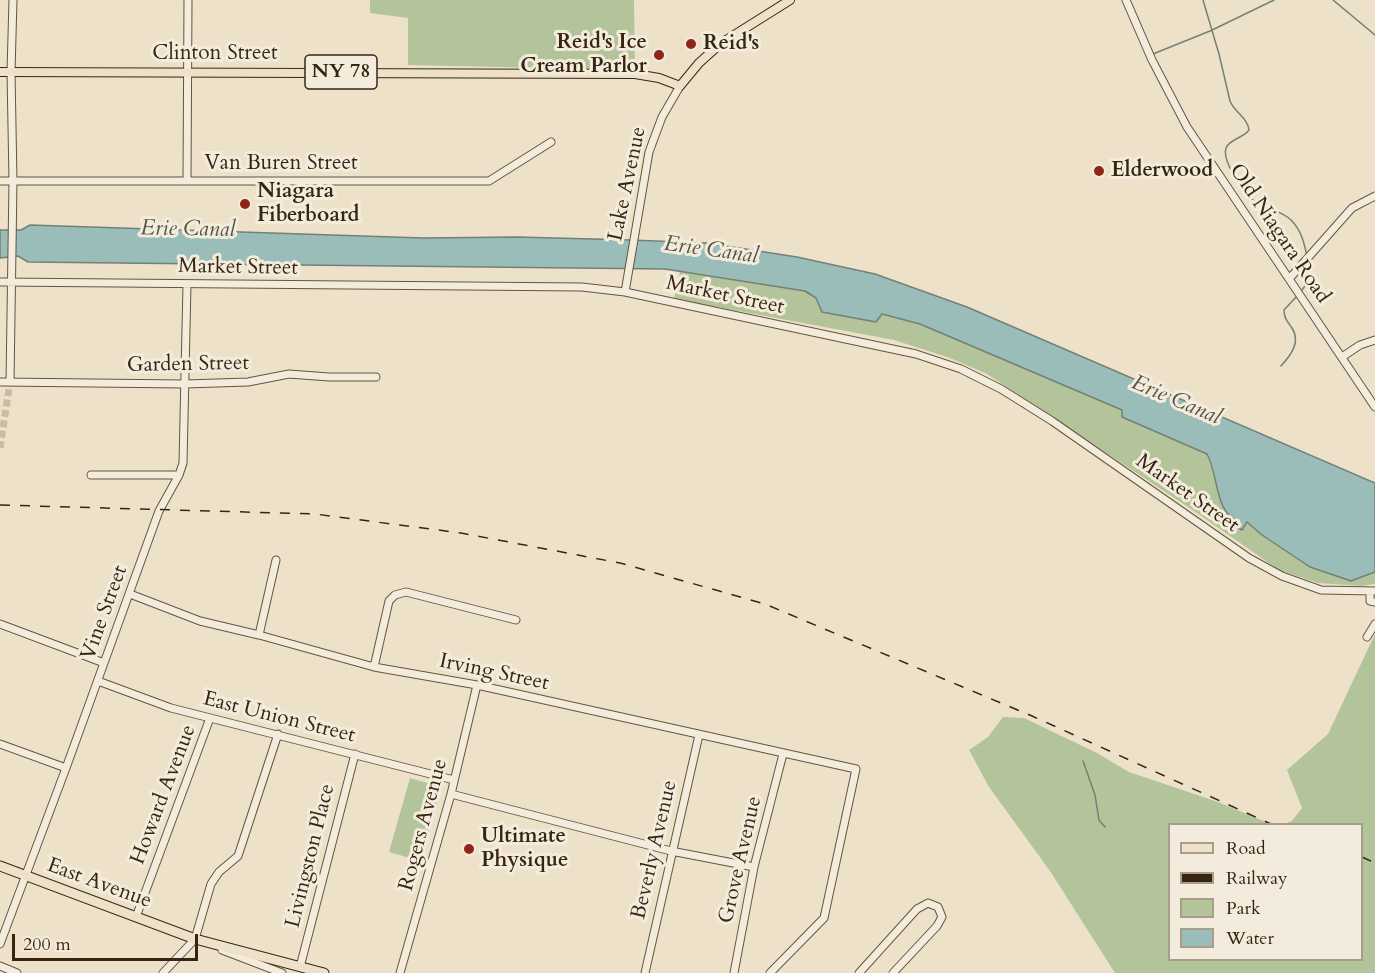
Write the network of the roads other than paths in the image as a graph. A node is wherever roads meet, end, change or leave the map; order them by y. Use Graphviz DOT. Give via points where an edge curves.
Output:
graph roads {
  1 [pos="13,0"];
  2 [pos="188,0"];
  3 [pos="790,0"];
  4 [pos="1126,0"];
  5 [pos="186,71"];
  6 [pos="0,72"];
  7 [pos="11,72"];
  8 [pos="680,86"];
  9 [pos="551,142"];
  10 [pos="0,181"];
  11 [pos="13,181"];
  12 [pos="187,181"];
  13 [pos="1375,196"];
  14 [pos="1288,279"];
  15 [pos="0,282"];
  16 [pos="12,282"];
  17 [pos="187,284"];
  18 [pos="625,292"];
  19 [pos="1375,340"];
  20 [pos="1342,357"];
  21 [pos="376,376"];
  22 [pos="0,382"];
  23 [pos="10,382"];
  24 [pos="185,384"];
  25 [pos="1375,407"];
  26 [pos="91,475"];
  27 [pos="179,475"];
  28 [pos="276,560"];
  29 [pos="1373,592"];
  30 [pos="130,594"];
  31 [pos="1375,602"];
  32 [pos="516,620"];
  33 [pos="0,624"];
  34 [pos="1375,624"];
  35 [pos="259,635"];
  36 [pos="1368,638"];
  37 [pos="104,663"];
  38 [pos="374,668"];
  39 [pos="98,681"];
  40 [pos="477,685"];
  41 [pos="210,718"];
  42 [pos="278,734"];
  43 [pos="699,735"];
  44 [pos="0,744"];
  45 [pos="355,754"];
  46 [pos="783,754"];
  47 [pos="66,768"];
  48 [pos="454,780"];
  49 [pos="451,794"];
  50 [pos="671,851"];
  51 [pos="0,866"];
  52 [pos="754,867"];
  53 [pos="25,876"];
  54 [pos="136,917"];
  55 [pos="195,939"];
  56 [pos="0,944"];
  57 [pos="0,966"];
  58 [pos="300,967"];
  59 [pos="17,973"];
  60 [pos="163,973"];
  61 [pos="282,973"];
  62 [pos="324,973"];
  63 [pos="400,973"];
  64 [pos="645,973"];
  65 [pos="734,973"];
  66 [pos="770,973"];
  67 [pos="858,973"];
  68 [pos="893,973"];
  1 -- 7 [label="street"];
  2 -- 5 [label="street"];
  3 -- 8 [label="main road, Lake Avenue" via="720,45"];
  4 -- 14 [label="street, Old Niagara Road" via="1187,127"];
  5 -- 7 [label="main road, Clinton Street / NY 78"];
  5 -- 8 [label="main road, Clinton Street / NY 78" via="635,74"];
  5 -- 12 [label="street"];
  6 -- 7 [label="main road, Clinton Street / NY 78"];
  7 -- 11 [label="street"];
  8 -- 18 [label="street, Lake Avenue" via="652,144"];
  9 -- 12 [label="street, Van Buren Street" via="489,182"];
  10 -- 11 [label="street, Van Buren Street"];
  11 -- 12 [label="street, Van Buren Street"];
  11 -- 16 [label="street"];
  13 -- 14 [label="street" via="1352,208"];
  14 -- 20 [label="street, Old Niagara Road"];
  15 -- 16 [label="street, Market Street"];
  16 -- 17 [label="street, Market Street"];
  16 -- 23 [label="street"];
  17 -- 18 [label="street, Market Street" via="582,287"];
  17 -- 24 [label="street, Vine Street"];
  18 -- 29 [label="street, Market Street" via="916,354 961,369 1052,421 1249,558 1282,576 1321,590"];
  19 -- 20 [label="street"];
  20 -- 25 [label="street, Old Niagara Road"];
  21 -- 24 [label="street, Garden Street" via="289,374 248,382"];
  22 -- 23 [label="street, Garden Street"];
  23 -- 24 [label="street, Garden Street"];
  24 -- 27 [label="street, Vine Street" via="183,463"];
  26 -- 27 [label="street"];
  27 -- 30 [label="street, Vine Street" via="159,511"];
  28 -- 35 [label="street"];
  29 -- 31 [label="street" via="1370,601"];
  30 -- 35 [label="street, Irving Street" via="200,621"];
  30 -- 37 [label="street, Vine Street"];
  32 -- 38 [label="street" via="406,592 395,594 389,601"];
  33 -- 37 [label="street"];
  34 -- 36 [label="street"];
  35 -- 38 [label="street, Irving Street"];
  37 -- 39 [label="street, Vine Street"];
  38 -- 40 [label="street, Irving Street"];
  39 -- 41 [label="street, East Union Street"];
  39 -- 47 [label="street, Vine Street"];
  40 -- 43 [label="street, Irving Street"];
  40 -- 48 [label="street, Rogers Avenue"];
  41 -- 42 [label="street, East Union Street"];
  41 -- 54 [label="street, Howard Avenue"];
  42 -- 45 [label="street, East Union Street"];
  42 -- 55 [label="street" via="238,856 211,884"];
  43 -- 46 [label="street, Irving Street"];
  43 -- 50 [label="street, Beverly Avenue"];
  44 -- 47 [label="street"];
  45 -- 48 [label="street, East Union Street"];
  45 -- 58 [label="street, Livingston Place"];
  46 -- 52 [label="street, Grove Avenue"];
  46 -- 66 [label="street, Irving Street" via="856,769 824,918"];
  47 -- 53 [label="street, Vine Street"];
  48 -- 49 [label="street, Rogers Avenue"];
  49 -- 50 [label="street"];
  49 -- 63 [label="street, Rogers Avenue"];
  50 -- 52 [label="street"];
  50 -- 64 [label="street, Beverly Avenue"];
  51 -- 53 [label="highway, East Avenue"];
  52 -- 65 [label="street, Grove Avenue"];
  53 -- 54 [label="highway, East Avenue"];
  53 -- 56 [label="street, Vine Street"];
  54 -- 55 [label="highway, East Avenue"];
  55 -- 58 [label="highway, East Avenue"];
  55 -- 60 [label="street"];
  55 -- 61 [label="street"];
  57 -- 59 [label="street"];
  58 -- 62 [label="highway, East Avenue"];
  67 -- 68 [label="street" via="917,909 928,903 938,907 942,917 937,927"];
}
